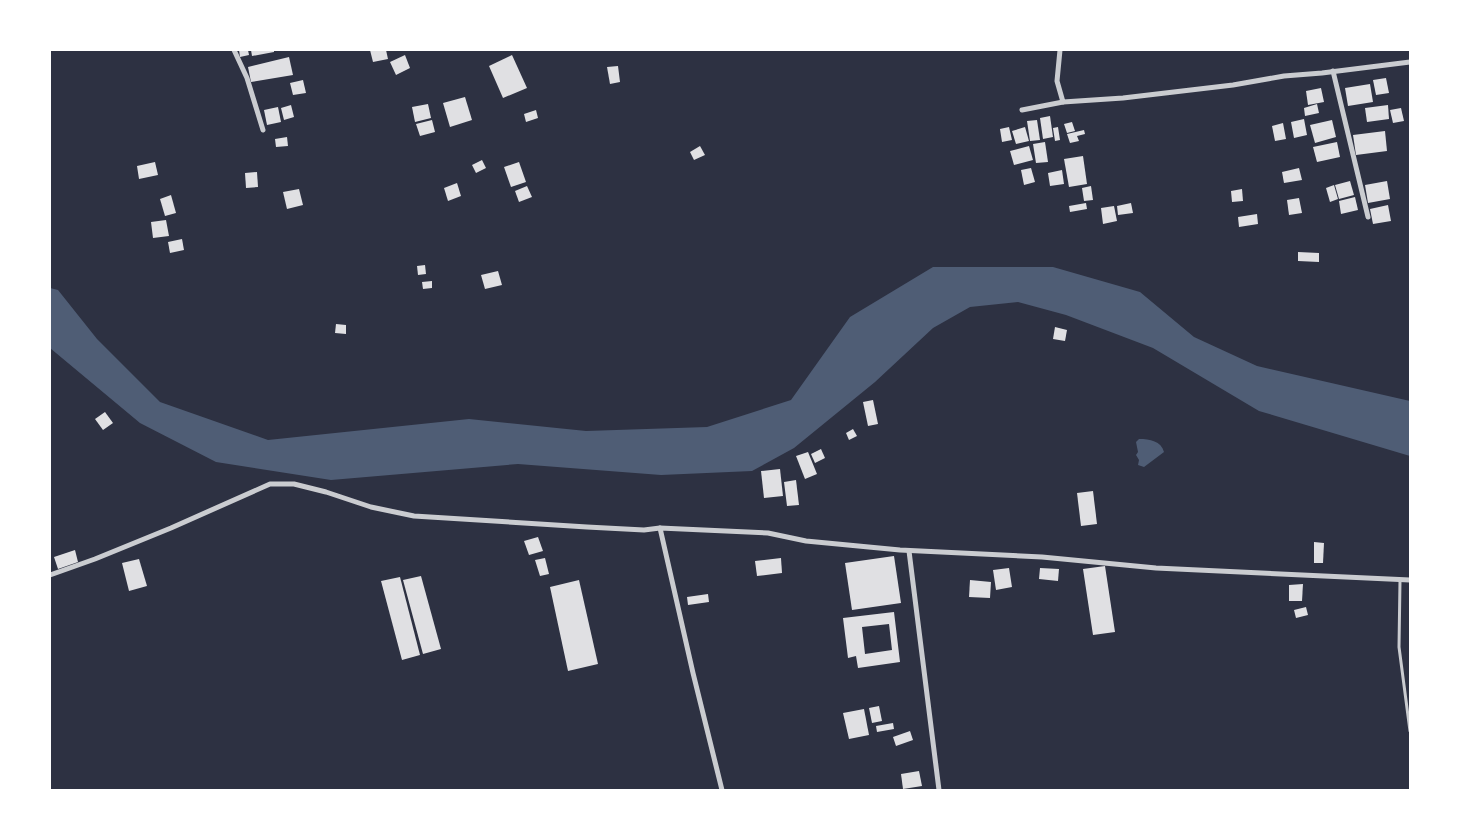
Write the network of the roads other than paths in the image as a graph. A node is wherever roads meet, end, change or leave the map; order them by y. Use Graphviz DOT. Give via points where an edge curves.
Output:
graph roads {
  1 [pos="234,50"];
  2 [pos="1060,50"];
  3 [pos="1410,62"];
  4 [pos="1333,71"];
  5 [pos="1063,102"];
  6 [pos="1022,110"];
  7 [pos="264,130"];
  8 [pos="1368,217"];
  9 [pos="660,528"];
  10 [pos="909,551"];
  11 [pos="50,576"];
  12 [pos="1400,579"];
  13 [pos="1410,580"];
  14 [pos="1410,731"];
  15 [pos="722,790"];
  16 [pos="939,790"];
  1 -- 7 [label="street"];
  2 -- 5 [label="street" via="1057,81"];
  3 -- 4 [label="street"];
  4 -- 5 [label="street"];
  4 -- 8 [label="street"];
  5 -- 6 [label="street"];
  9 -- 10 [label="street" via="768,534"];
  9 -- 11 [label="street" via="414,516 294,484 270,484"];
  9 -- 15 [label="street"];
  10 -- 12 [label="street" via="1042,557 1166,569"];
  10 -- 16 [label="street"];
  12 -- 13 [label="street"];
  12 -- 14 [label="lane" via="1399,646"];
}
